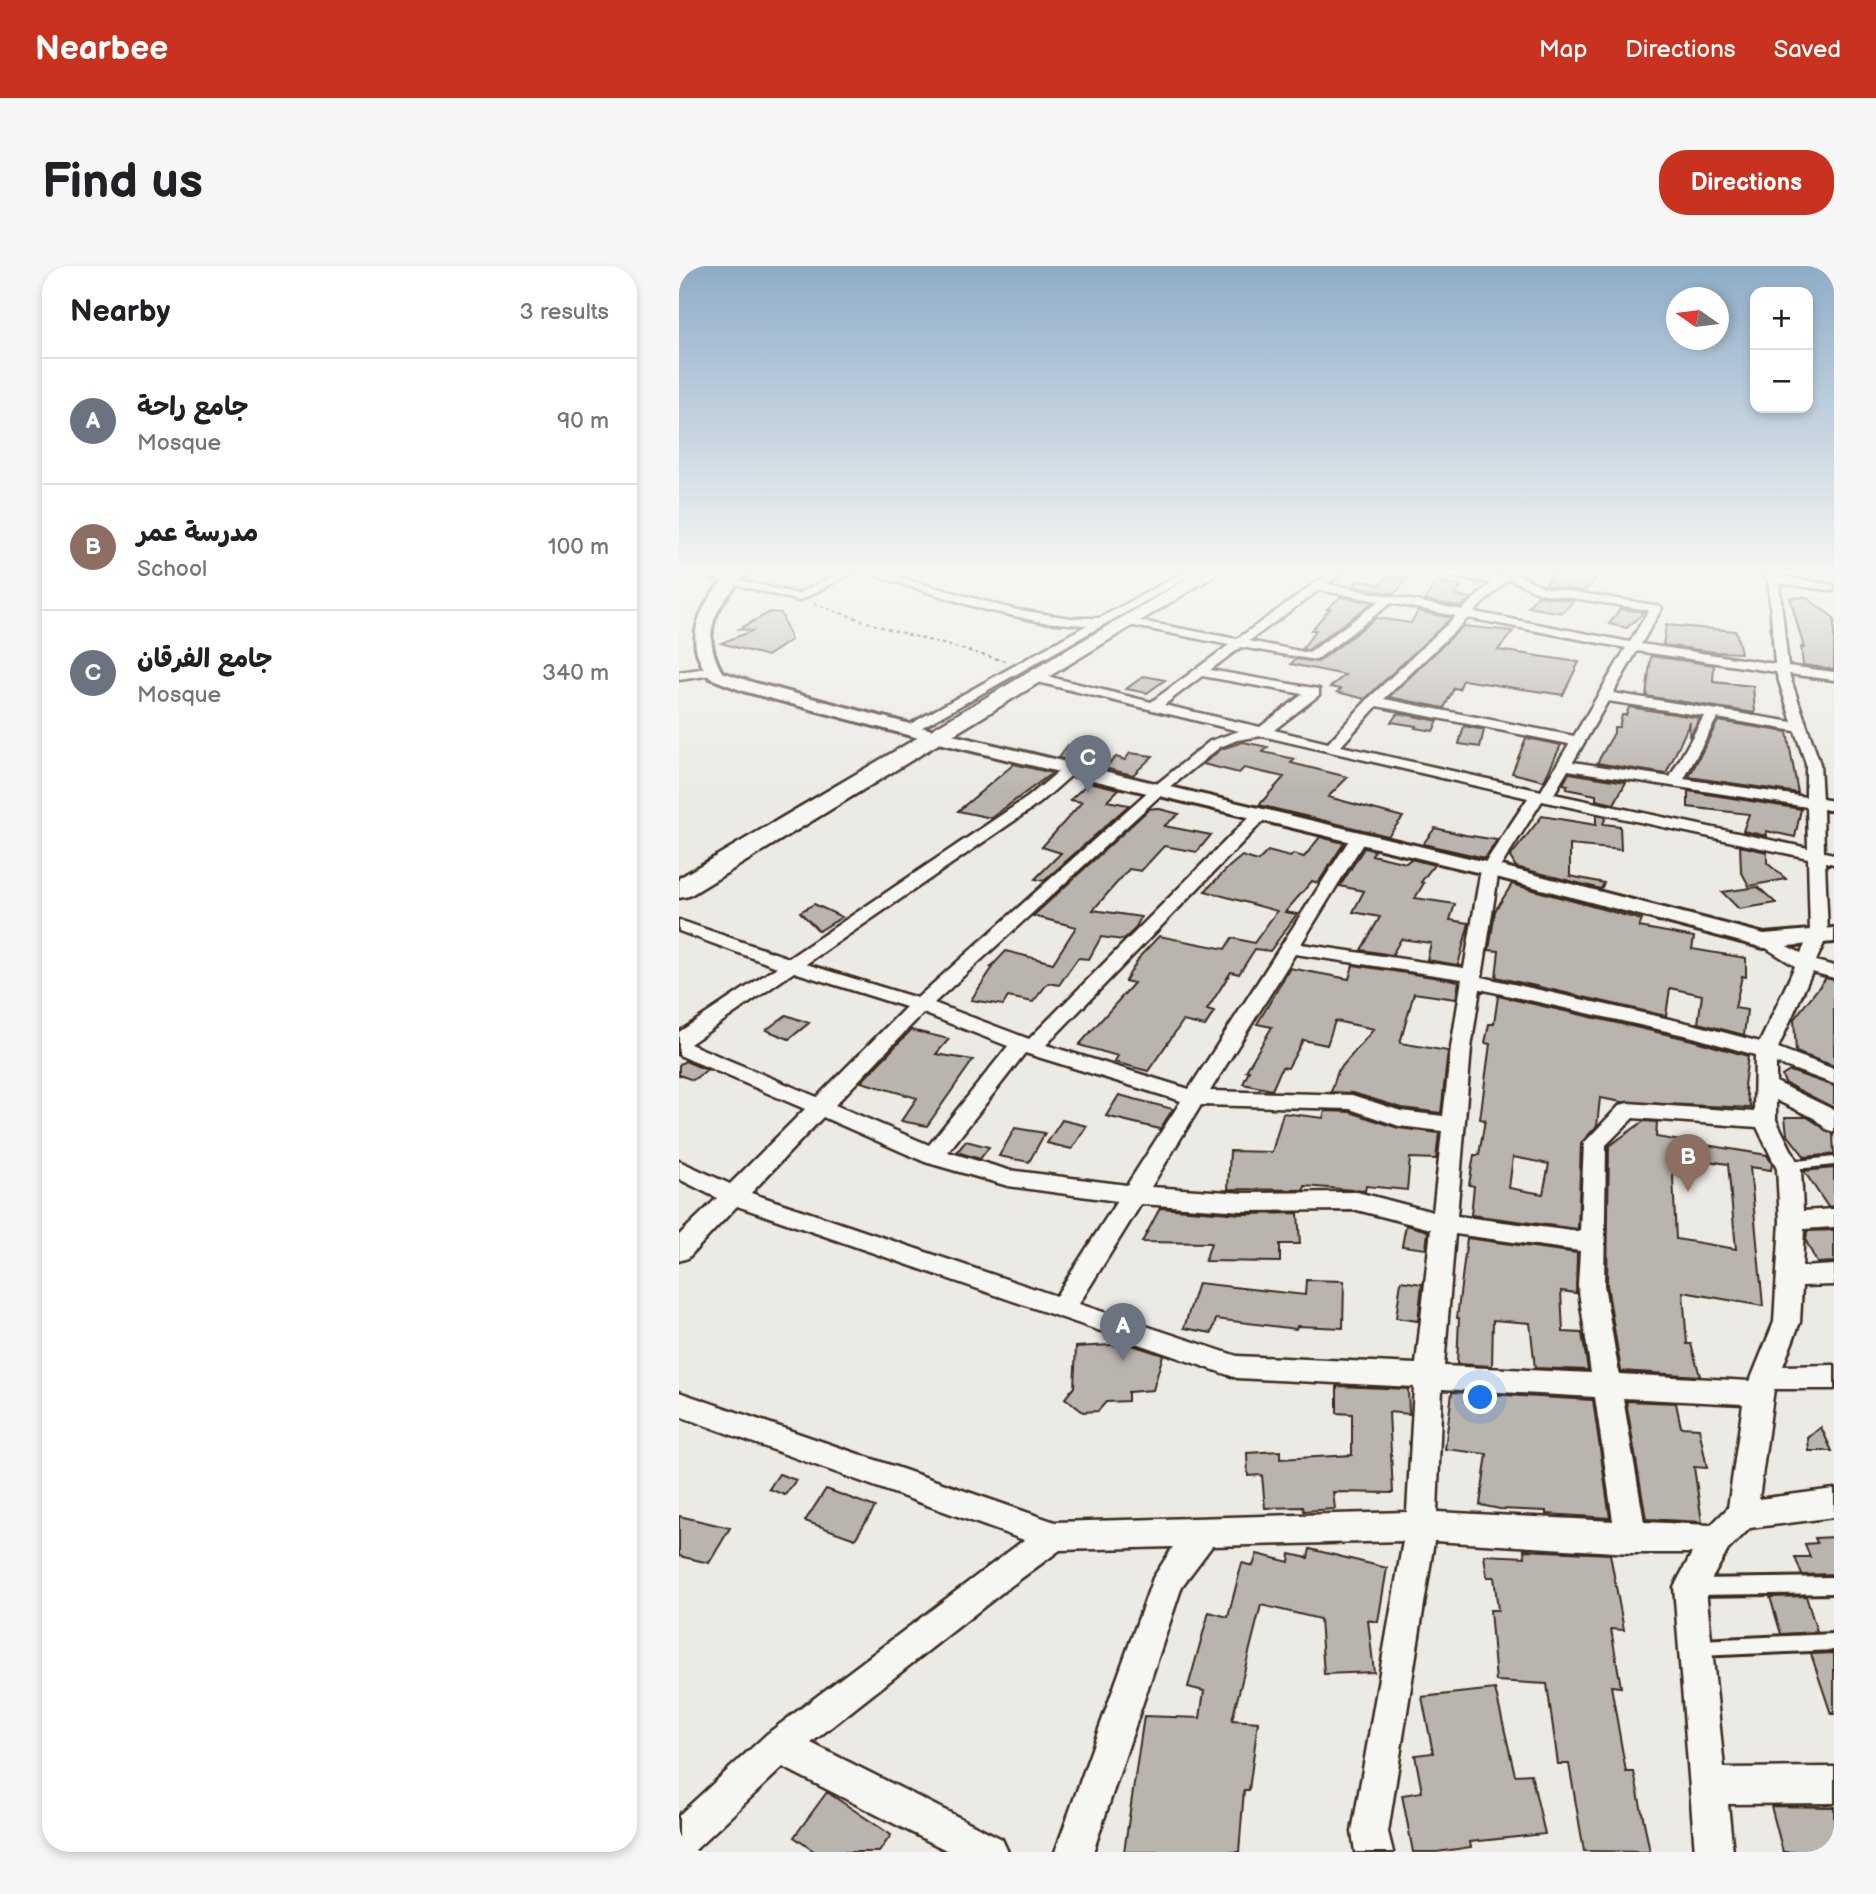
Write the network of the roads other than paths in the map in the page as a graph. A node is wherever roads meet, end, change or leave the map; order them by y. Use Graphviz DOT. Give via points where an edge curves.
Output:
graph roads {
  1 [pos="702,645"];
  2 [pos="1068,645"];
  3 [pos="1081,645"];
  4 [pos="1236,645"];
  5 [pos="1249,645"];
  6 [pos="1327,645"];
  7 [pos="1433,645"];
  8 [pos="1627,645"];
  9 [pos="1779,645"];
  10 [pos="1632,646"];
  11 [pos="714,671"];
  12 [pos="1782,671"];
  13 [pos="1029,672"];
  14 [pos="1199,672"];
  15 [pos="679,676"];
  16 [pos="1834,676"];
  17 [pos="1603,696"];
  18 [pos="1374,701"];
  19 [pos="1153,707"];
  20 [pos="1713,713"];
  21 [pos="1803,728"];
  22 [pos="910,730"];
  23 [pos="1263,732"];
  24 [pos="936,737"];
  25 [pos="1577,741"];
  26 [pos="1331,748"];
  27 [pos="1563,765"];
  28 [pos="1070,769"];
  29 [pos="1675,782"];
  30 [pos="1158,790"];
  31 [pos="1541,796"];
  32 [pos="1824,806"];
  33 [pos="1261,814"];
  34 [pos="1359,837"];
  35 [pos="1825,858"];
  36 [pos="1490,869"];
  37 [pos="679,890"];
  38 [pos="679,925"];
  39 [pos="1827,934"];
  40 [pos="1764,941"];
  41 [pos="1289,948"];
  42 [pos="1805,964"];
  43 [pos="789,965"];
  44 [pos="1834,972"];
  45 [pos="1473,978"];
  46 [pos="920,1005"];
  47 [pos="679,1044"];
  48 [pos="1026,1046"];
  49 [pos="1766,1051"];
  50 [pos="1834,1077"];
  51 [pos="1766,1086"];
  52 [pos="1195,1098"];
  53 [pos="822,1106"];
  54 [pos="1765,1120"];
  55 [pos="1832,1120"];
  56 [pos="1454,1125"];
  57 [pos="933,1156"];
  58 [pos="1834,1161"];
  59 [pos="1787,1166"];
  60 [pos="679,1169"];
  61 [pos="1134,1195"];
  62 [pos="734,1196"];
  63 [pos="1834,1219"];
  64 [pos="1792,1221"];
  65 [pos="1445,1224"];
  66 [pos="1592,1243"];
  67 [pos="679,1251"];
  68 [pos="1834,1275"];
  69 [pos="1790,1277"];
  70 [pos="1062,1309"];
  71 [pos="1429,1375"];
  72 [pos="1834,1377"];
  73 [pos="1762,1386"];
  74 [pos="1605,1387"];
  75 [pos="679,1404"];
  76 [pos="1834,1503"];
  77 [pos="1742,1515"];
  78 [pos="1421,1526"];
  79 [pos="1204,1532"];
  80 [pos="1055,1536"];
  81 [pos="1631,1538"];
  82 [pos="1717,1540"];
  83 [pos="1834,1585"];
  84 [pos="1690,1587"];
  85 [pos="1834,1642"];
  86 [pos="1696,1648"];
  87 [pos="779,1746"];
  88 [pos="1834,1785"];
  89 [pos="1709,1786"];
  90 [pos="679,1840"];
  91 [pos="989,1852"];
  92 [pos="1074,1852"];
  93 [pos="1374,1852"];
  94 [pos="1714,1852"];
  1 -- 11 [label="street"];
  2 -- 13 [label="street"];
  3 -- 13 [label="main road"];
  4 -- 14 [label="street"];
  5 -- 6 [label="street" via="1311,657"];
  7 -- 18 [label="street"];
  8 -- 10 [label="street"];
  9 -- 12 [label="street"];
  10 -- 12 [label="street"];
  10 -- 17 [label="street"];
  11 -- 15 [label="street"];
  11 -- 22 [label="street" via="749,687"];
  12 -- 16 [label="street"];
  12 -- 21 [label="street"];
  13 -- 19 [label="street"];
  13 -- 22 [label="street"];
  13 -- 24 [label="main road"];
  14 -- 19 [label="street"];
  14 -- 23 [label="street" via="1314,692"];
  17 -- 20 [label="street"];
  17 -- 25 [label="street"];
  18 -- 25 [label="street"];
  18 -- 26 [label="street"];
  19 -- 23 [label="street"];
  20 -- 21 [label="street"];
  20 -- 29 [label="street"];
  21 -- 32 [label="street"];
  22 -- 24 [label="street"];
  23 -- 26 [label="street"];
  23 -- 30 [label="street" via="1215,744"];
  24 -- 28 [label="street"];
  24 -- 37 [label="main road"];
  25 -- 27 [label="street"];
  26 -- 31 [label="street"];
  27 -- 29 [label="street"];
  27 -- 31 [label="street"];
  28 -- 30 [label="street"];
  28 -- 43 [label="street" via="1034,800"];
  29 -- 32 [label="street"];
  30 -- 33 [label="street"];
  30 -- 46 [label="street"];
  31 -- 35 [label="street"];
  31 -- 36 [label="street"];
  32 -- 35 [label="street"];
  33 -- 34 [label="street"];
  33 -- 48 [label="street"];
  34 -- 36 [label="street"];
  34 -- 41 [label="street"];
  35 -- 39 [label="street"];
  36 -- 40 [label="street"];
  36 -- 45 [label="street"];
  38 -- 43 [label="street"];
  39 -- 40 [label="street"];
  39 -- 42 [label="street"];
  40 -- 42 [label="street"];
  41 -- 45 [label="street"];
  41 -- 52 [label="street"];
  42 -- 44 [label="street"];
  42 -- 49 [label="street"];
  43 -- 46 [label="street"];
  43 -- 47 [label="street"];
  45 -- 49 [label="street"];
  45 -- 56 [label="street"];
  46 -- 48 [label="street"];
  46 -- 53 [label="street"];
  47 -- 53 [label="street"];
  48 -- 52 [label="street"];
  48 -- 57 [label="street"];
  49 -- 50 [label="street"];
  49 -- 51 [label="street"];
  51 -- 54 [label="street"];
  51 -- 55 [label="street"];
  52 -- 56 [label="street" via="1352,1102 1399,1118"];
  52 -- 61 [label="street"];
  53 -- 57 [label="street"];
  53 -- 62 [label="street"];
  54 -- 59 [label="street"];
  54 -- 66 [label="street" via="1628,1110 1595,1143"];
  56 -- 65 [label="street"];
  57 -- 61 [label="street" via="1007,1178"];
  58 -- 59 [label="lane"];
  59 -- 64 [label="street"];
  60 -- 62 [label="street"];
  61 -- 65 [label="street" via="1243,1202 1357,1200"];
  61 -- 70 [label="street"];
  62 -- 67 [label="street"];
  62 -- 70 [label="street"];
  63 -- 64 [label="street"];
  64 -- 69 [label="street"];
  65 -- 66 [label="street"];
  65 -- 71 [label="street"];
  66 -- 74 [label="street" via="1591,1285"];
  68 -- 69 [label="street"];
  69 -- 73 [label="street" via="1787,1322"];
  70 -- 71 [label="street" via="1237,1367"];
  71 -- 74 [label="street"];
  71 -- 78 [label="street"];
  72 -- 73 [label="street"];
  73 -- 74 [label="street"];
  73 -- 77 [label="street"];
  74 -- 81 [label="street"];
  75 -- 80 [label="street"];
  76 -- 77 [label="street"];
  77 -- 82 [label="street"];
  78 -- 79 [label="street"];
  78 -- 81 [label="street"];
  78 -- 93 [label="street" via="1370,1832"];
  79 -- 80 [label="street"];
  79 -- 92 [label="street" via="1169,1578"];
  80 -- 87 [label="street"];
  81 -- 82 [label="street"];
  82 -- 84 [label="street"];
  83 -- 84 [label="lane"];
  84 -- 86 [label="street"];
  85 -- 86 [label="lane"];
  86 -- 89 [label="street"];
  87 -- 90 [label="street"];
  87 -- 91 [label="street"];
  88 -- 89 [label="street"];
  89 -- 94 [label="street"];
}
